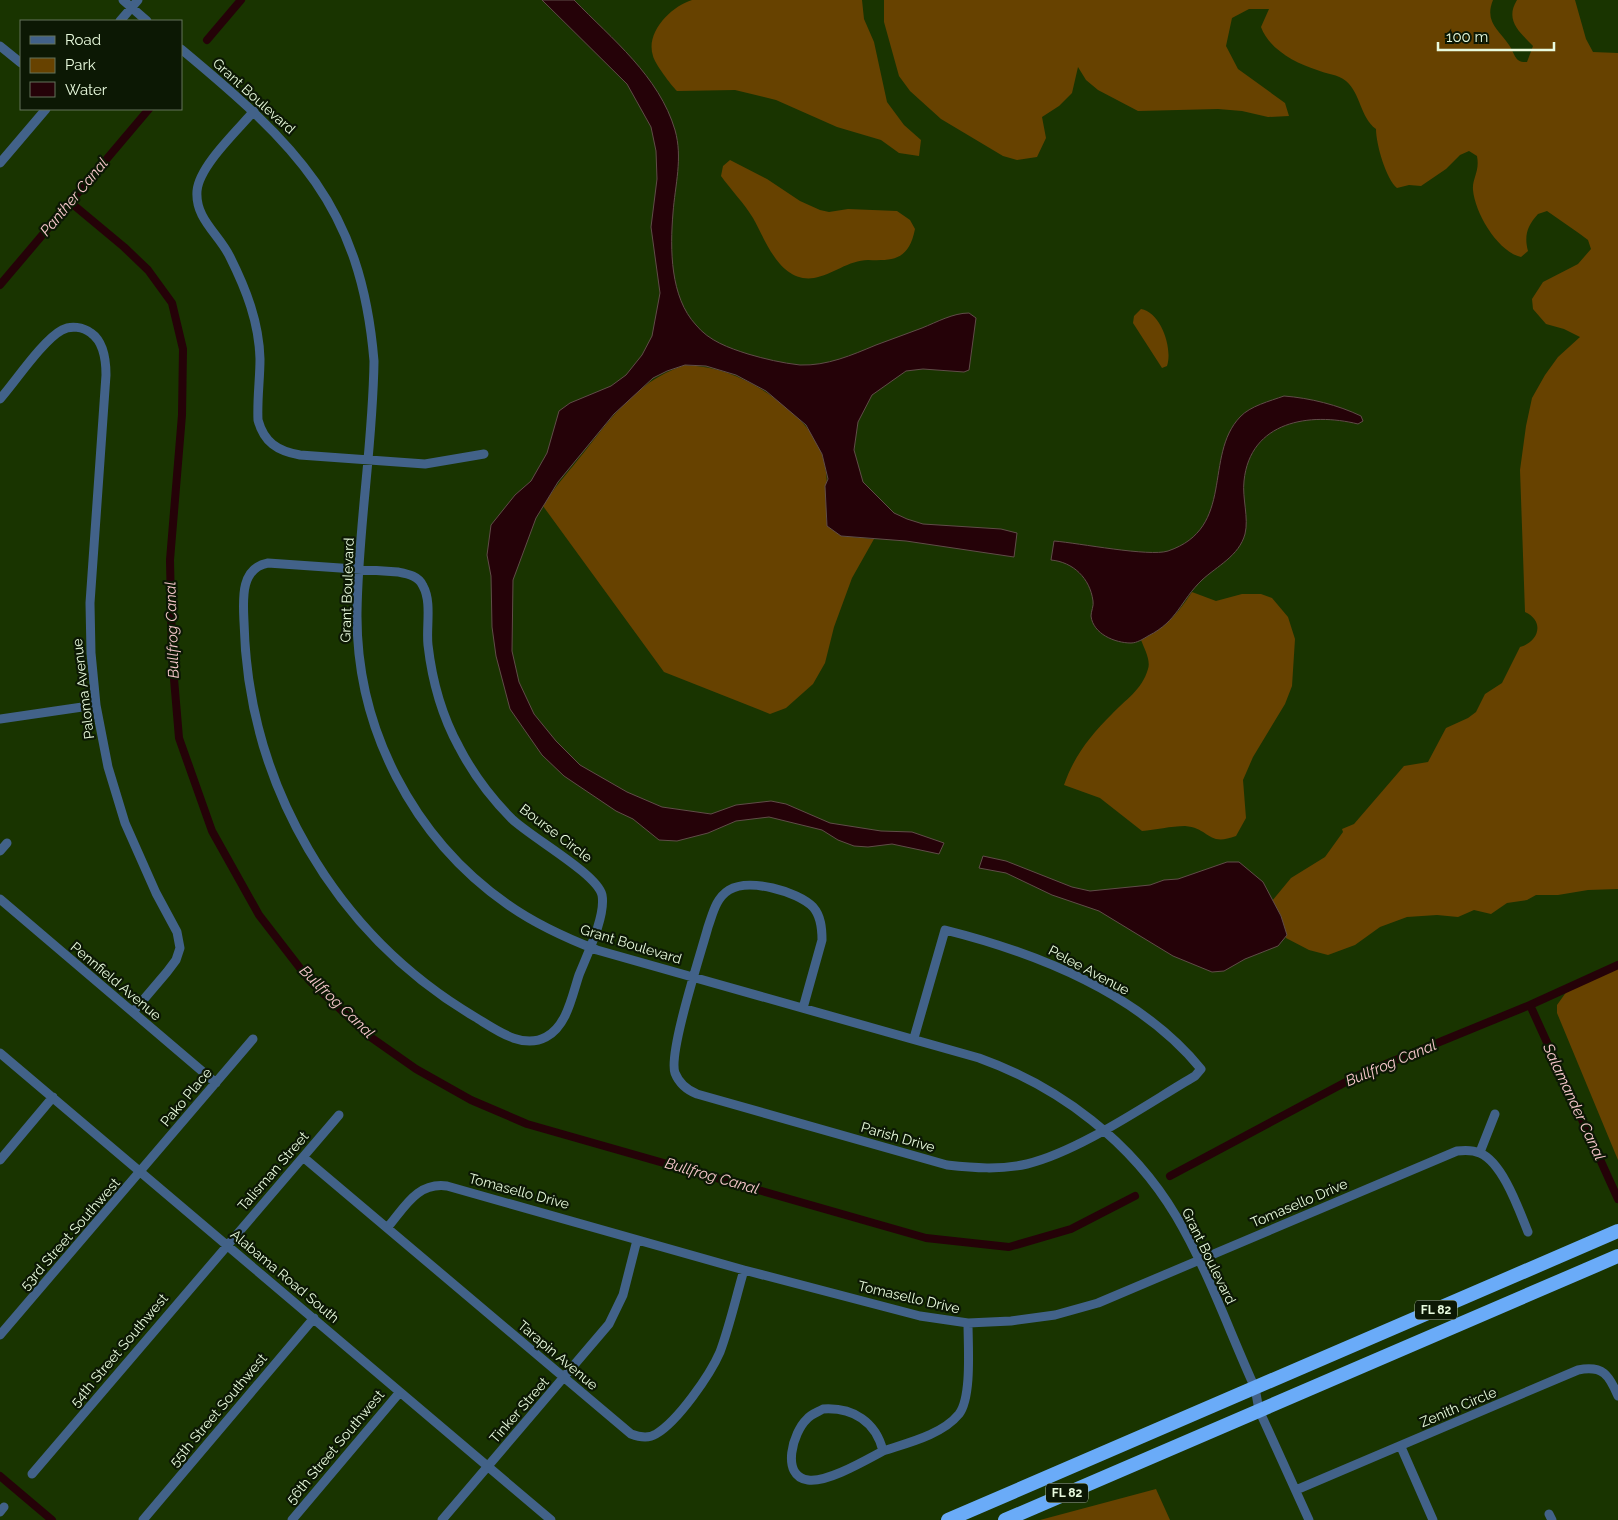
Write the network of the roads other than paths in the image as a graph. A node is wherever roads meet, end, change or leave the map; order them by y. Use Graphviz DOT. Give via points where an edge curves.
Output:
graph roads {
  1 [pos="123,0"];
  2 [pos="138,0"];
  3 [pos="132,8"];
  4 [pos="121,20"];
  5 [pos="146,20"];
  6 [pos="0,46"];
  7 [pos="182,50"];
  8 [pos="20,62"];
  9 [pos="45,110"];
  10 [pos="254,112"];
  11 [pos="0,163"];
  12 [pos="0,399"];
  13 [pos="484,454"];
  14 [pos="368,459"];
  15 [pos="360,569"];
  16 [pos="96,705"];
  17 [pos="0,719"];
  18 [pos="6,843"];
  19 [pos="0,851"];
  20 [pos="0,899"];
  21 [pos="590,947"];
  22 [pos="695,978"];
  23 [pos="804,1008"];
  24 [pos="133,1012"];
  25 [pos="914,1038"];
  26 [pos="253,1039"];
  27 [pos="0,1053"];
  28 [pos="1201,1070"];
  29 [pos="216,1082"];
  30 [pos="53,1098"];
  31 [pos="1495,1114"];
  32 [pos="339,1115"];
  33 [pos="1102,1130"];
  34 [pos="1480,1152"];
  35 [pos="303,1157"];
  36 [pos="0,1160"];
  37 [pos="141,1172"];
  38 [pos="387,1228"];
  39 [pos="1618,1231"];
  40 [pos="1528,1232"];
  41 [pos="637,1240"];
  42 [pos="228,1246"];
  43 [pos="1618,1256"];
  44 [pos="1198,1261"];
  45 [pos="744,1270"];
  46 [pos="314,1318"];
  47 [pos="968,1323"];
  48 [pos="0,1335"];
  49 [pos="564,1378"];
  50 [pos="1254,1388"];
  51 [pos="400,1392"];
  52 [pos="1618,1396"];
  53 [pos="1259,1410"];
  54 [pos="1401,1447"];
  55 [pos="884,1451"];
  56 [pos="488,1466"];
  57 [pos="32,1474"];
  58 [pos="1296,1490"];
  59 [pos="142,1520"];
  60 [pos="292,1520"];
  61 [pos="442,1520"];
  62 [pos="551,1520"];
  63 [pos="948,1520"];
  64 [pos="1005,1520"];
  65 [pos="1309,1520"];
  66 [pos="1433,1520"];
  1 -- 3 [label="street"];
  2 -- 3 [label="street"];
  3 -- 4 [label="street"];
  3 -- 5 [label="street"];
  6 -- 8 [label="street"];
  7 -- 10 [label="street, Grant Boulevard"];
  9 -- 11 [label="street"];
  10 -- 14 [label="street, Grant Boulevard" via="286,142 313,176 351,247 367,303 372,344 374,379"];
  10 -- 14 [label="street" via="210,163 197,190 200,212 228,252 251,306 259,345 258,410 261,431 274,446 290,453"];
  12 -- 16 [label="street, Paloma Avenue" via="64,329 85,329 94,335 104,354 106,375 90,603"];
  13 -- 14 [label="street" via="425,464"];
  14 -- 15 [label="street, Grant Boulevard"];
  15 -- 21 [label="street, Grant Boulevard" via="357,628 363,682 385,754 410,801 446,850 483,886 528,918"];
  15 -- 21 [label="street, Bourse Circle" via="409,574 423,584 432,671 457,745 478,778 510,816 528,833 584,871 598,886 602,894 601,913"];
  15 -- 21 [label="street, Bourse Circle" via="268,563 259,565 246,580 245,640 258,730 284,803 314,862 374,939 417,977 461,1009 518,1039 539,1040 556,1030 567,1010"];
  16 -- 17 [label="street"];
  16 -- 24 [label="street, Paloma Avenue" via="108,767 125,823 177,932 180,948 172,966"];
  18 -- 19 [label="street"];
  20 -- 24 [label="street, Pennfield Avenue"];
  21 -- 22 [label="street, Grant Boulevard"];
  22 -- 23 [label="street, Grant Boulevard"];
  22 -- 23 [label="street" via="708,926 720,899 728,891 745,885 771,888 807,902 819,917 822,940"];
  22 -- 33 [label="street, Parish Drive" via="676,1044 674,1064 682,1085 697,1094 947,1165 973,1168 1026,1164 1064,1150"];
  23 -- 25 [label="street, Grant Boulevard"];
  24 -- 29 [label="street, Pennfield Avenue"];
  25 -- 28 [label="street, Pelee Avenue" via="945,930 1030,956 1078,977 1118,999 1156,1026"];
  25 -- 33 [label="street, Grant Boulevard" via="979,1058 1029,1079 1074,1107"];
  26 -- 29 [label="street, Pako Place"];
  27 -- 30 [label="street, Alabama Road South"];
  28 -- 33 [label="street, Parish Drive"];
  29 -- 37 [label="street, Pako Place"];
  30 -- 36 [label="street"];
  30 -- 37 [label="street, Alabama Road South"];
  31 -- 34 [label="street"];
  32 -- 35 [label="street, Talisman Street"];
  33 -- 44 [label="street, Grant Boulevard" via="1156,1185 1176,1216"];
  34 -- 40 [label="street" via="1501,1173"];
  34 -- 44 [label="street, Tomasello Drive" via="1466,1150 1449,1154"];
  35 -- 38 [label="street, Tarapin Avenue"];
  35 -- 42 [label="street, Talisman Street"];
  37 -- 42 [label="street, Alabama Road South"];
  37 -- 48 [label="street, 53rd Street Southwest"];
  38 -- 41 [label="street, Tomasello Drive" via="416,1194 436,1184"];
  38 -- 49 [label="street, Tarapin Avenue"];
  39 -- 50 [label="highway, FL 82"];
  41 -- 45 [label="street, Tomasello Drive"];
  41 -- 49 [label="street, Tinker Street" via="615,1315"];
  42 -- 46 [label="street, Alabama Road South"];
  42 -- 57 [label="street, 54th Street Southwest"];
  43 -- 53 [label="highway, FL 82"];
  44 -- 47 [label="street, Tomasello Drive" via="1098,1303 1055,1315 1011,1322"];
  44 -- 50 [label="street, Grant Boulevard"];
  45 -- 47 [label="street, Tomasello Drive" via="920,1316"];
  45 -- 49 [label="street, Tarapin Avenue" via="719,1353 687,1402 657,1434 648,1437 630,1434"];
  46 -- 51 [label="street, Alabama Road South"];
  46 -- 59 [label="street, 55th Street Southwest"];
  47 -- 55 [label="street" via="965,1398 959,1414 935,1431"];
  49 -- 56 [label="street, Tinker Street"];
  50 -- 53 [label="street, Grant Boulevard"];
  50 -- 63 [label="highway, FL 82"];
  51 -- 56 [label="street, Alabama Road South"];
  51 -- 60 [label="street, 56th Street Southwest"];
  52 -- 54 [label="street, Zenith Circle" via="1602,1370 1591,1367 1578,1370"];
  53 -- 58 [label="street, Grant Boulevard"];
  53 -- 64 [label="highway, FL 82"];
  54 -- 58 [label="street, Zenith Circle"];
  54 -- 66 [label="street"];
  55 -- 55 [label="street" via="819,1480 807,1480 798,1475 791,1459 799,1429 807,1418 824,1409 844,1410 862,1418 877,1433"];
  56 -- 61 [label="street, Tinker Street"];
  56 -- 62 [label="street, Alabama Road South"];
  58 -- 65 [label="street, Grant Boulevard"];
}
